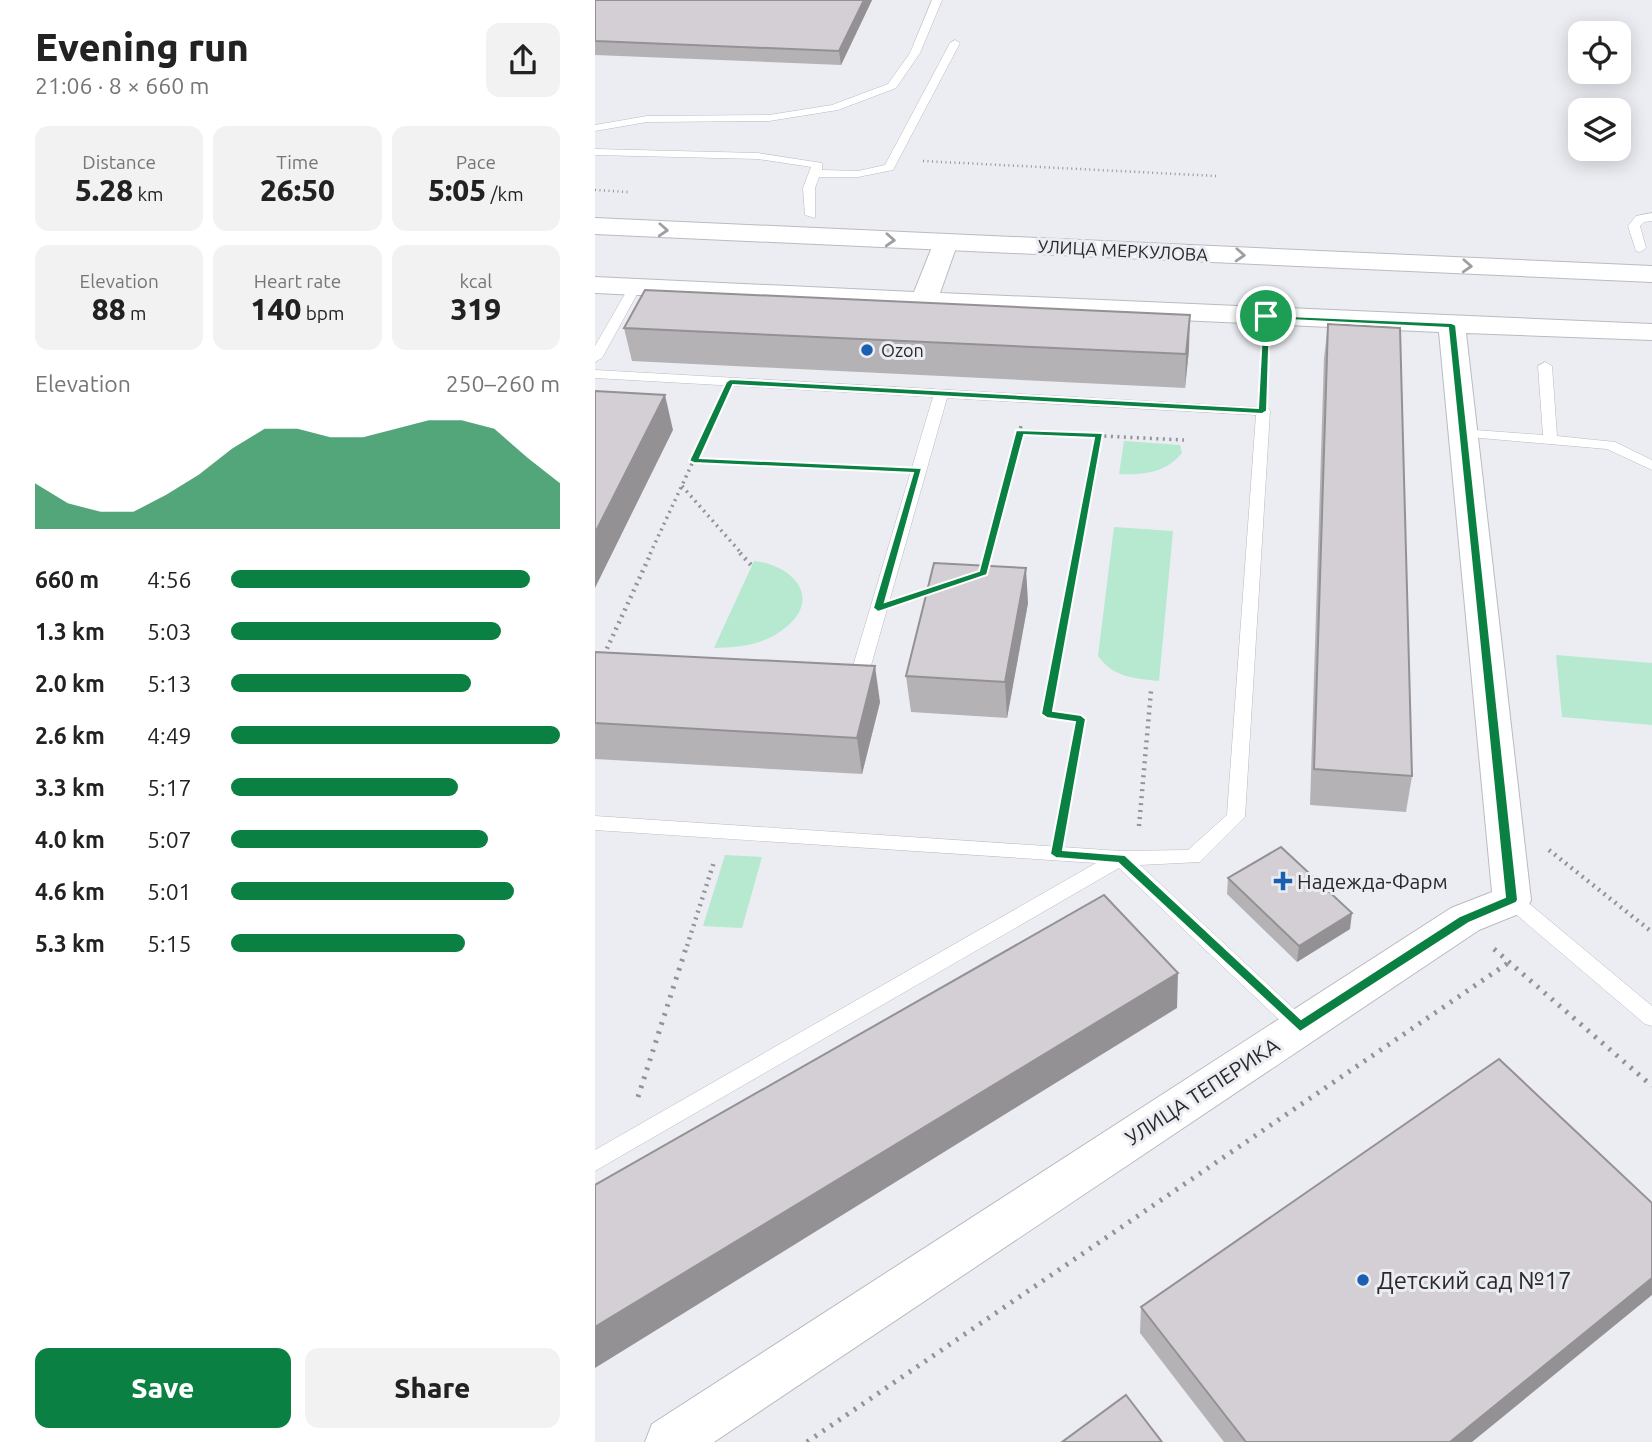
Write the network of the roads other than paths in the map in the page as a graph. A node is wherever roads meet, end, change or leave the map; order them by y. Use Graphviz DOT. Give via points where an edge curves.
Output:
graph roads {
  1 [pos="937,0"];
  2 [pos="955,43"];
  3 [pos="595,128"];
  4 [pos="595,152"];
  5 [pos="814,173"];
  6 [pos="595,206"];
  7 [pos="811,215"];
  8 [pos="1652,217"];
  9 [pos="595,226"];
  10 [pos="946,242"];
  11 [pos="1557,244"];
  12 [pos="1613,247"];
  13 [pos="1646,248"];
  14 [pos="1652,274"];
  15 [pos="595,285"];
  16 [pos="635,287"];
  17 [pos="925,301"];
  18 [pos="1452,325"];
  19 [pos="1652,332"];
  20 [pos="595,358"];
  21 [pos="1545,366"];
  22 [pos="595,374"];
  23 [pos="941,394"];
  24 [pos="1462,433"];
  25 [pos="1550,439"];
  26 [pos="1652,466"];
  27 [pos="859,676"];
  28 [pos="595,822"];
  29 [pos="1129,858"];
  30 [pos="1512,900"];
  31 [pos="1652,1018"];
  32 [pos="1300,1027"];
  33 [pos="595,1161"];
  34 [pos="670,1442"];
  1 -- 3 [label="lane" via="915,53 892,86 834,108 769,118 647,119"];
  2 -- 5 [label="lane" via="889,168 858,174"];
  4 -- 5 [label="lane" via="758,156 818,165"];
  5 -- 7 [label="lane" via="809,188"];
  6 -- 7 [label="street, УЛИЦА МЕРКУЛОВА"];
  7 -- 11 [label="street, УЛИЦА МЕРКУЛОВА"];
  8 -- 13 [label="lane" via="1640,219 1634,226"];
  9 -- 10 [label="street, УЛИЦА МЕРКУЛОВА, one-way"];
  10 -- 14 [label="street, УЛИЦА МЕРКУЛОВА, one-way"];
  10 -- 17 [label="street"];
  12 -- 13 [label="street"];
  15 -- 16 [label="street"];
  16 -- 17 [label="street"];
  16 -- 20 [label="lane"];
  17 -- 18 [label="street"];
  18 -- 19 [label="street"];
  18 -- 24 [label="street"];
  21 -- 25 [label="lane"];
  22 -- 23 [label="lane"];
  23 -- 27 [label="lane"];
  23 -- 29 [label="lane" via="1262,411 1236,817 1193,857"];
  24 -- 25 [label="lane"];
  24 -- 30 [label="street"];
  25 -- 26 [label="lane" via="1610,445"];
  28 -- 29 [label="lane"];
  29 -- 32 [label="lane"];
  29 -- 33 [label="lane"];
  30 -- 31 [label="lane"];
  30 -- 32 [label="street, УЛИЦА ТЕПЕРИКА" via="1465,919"];
  32 -- 34 [label="street, УЛИЦА ТЕПЕРИКА"];
}
